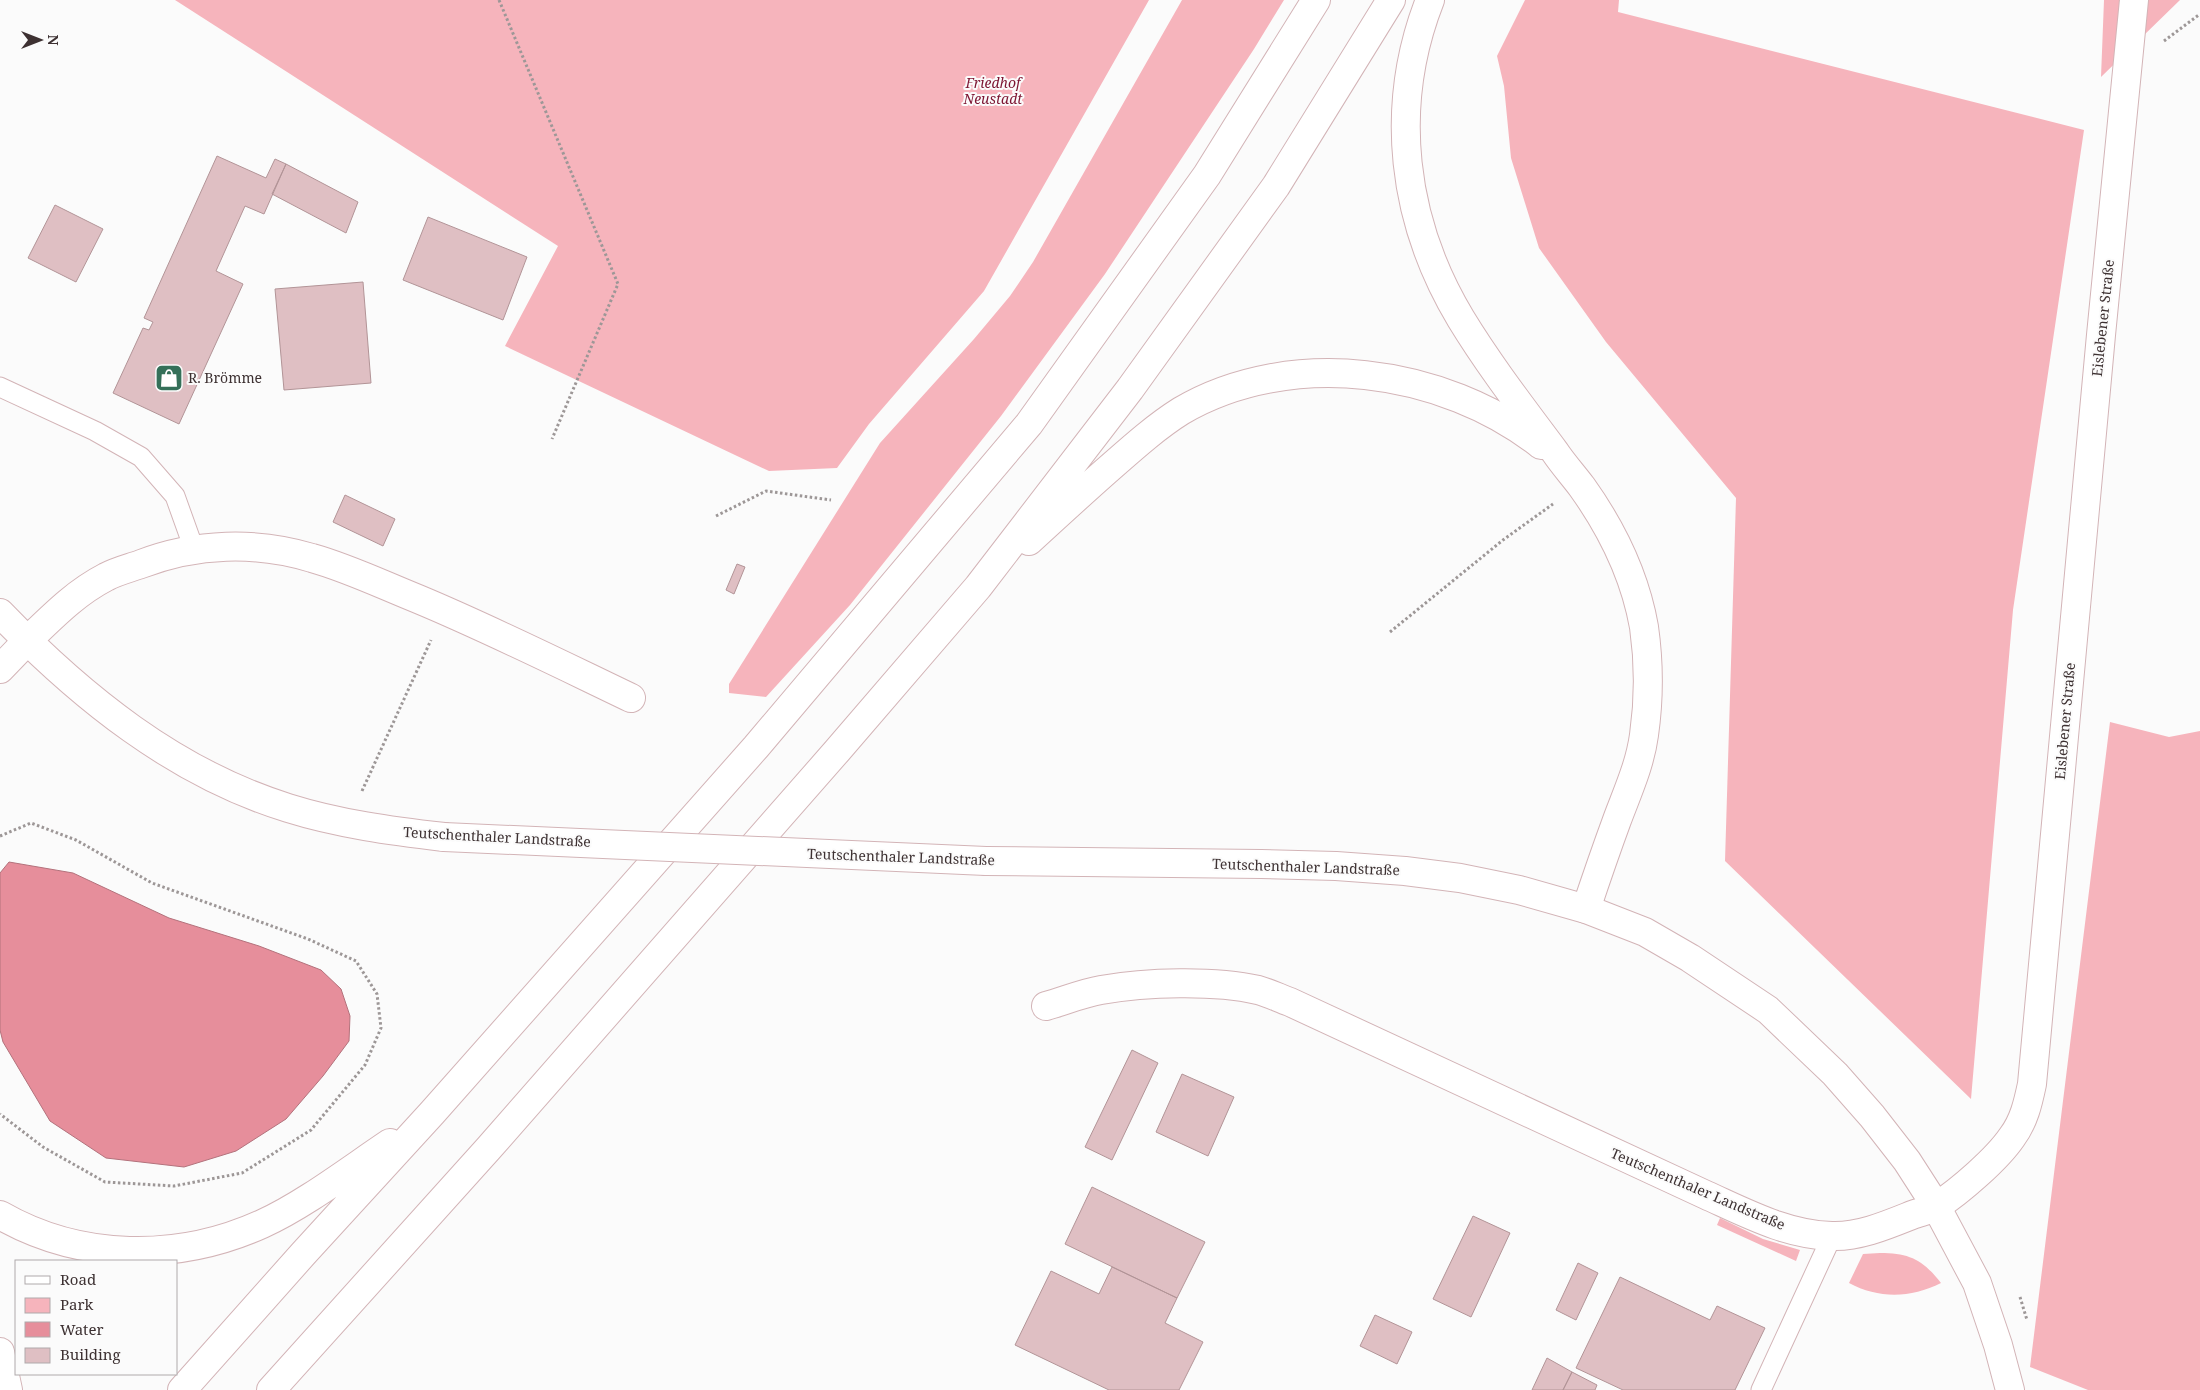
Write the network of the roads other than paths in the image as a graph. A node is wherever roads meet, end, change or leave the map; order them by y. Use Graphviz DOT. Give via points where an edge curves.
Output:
graph roads {
  1 [pos="1316,0"];
  2 [pos="1391,0"];
  3 [pos="1430,0"];
  4 [pos="2134,0"];
  5 [pos="0,387"];
  6 [pos="1561,461"];
  7 [pos="194,549"];
  8 [pos="978,587"];
  9 [pos="0,613"];
  10 [pos="27,641"];
  11 [pos="0,669"];
  12 [pos="631,698"];
  13 [pos="1586,909"];
  14 [pos="1046,1006"];
  15 [pos="432,1113"];
  16 [pos="1936,1206"];
  17 [pos="0,1215"];
  18 [pos="1832,1236"];
  19 [pos="0,1352"];
  20 [pos="8,1390"];
  21 [pos="182,1390"];
  22 [pos="271,1390"];
  23 [pos="1761,1390"];
  24 [pos="2010,1390"];
  1 -- 15 [label="main road" via="1207,175 1029,424 756,747"];
  2 -- 8 [label="main road" via="1276,186 1130,389"];
  3 -- 6 [label="main road" via="1414,47 1406,111 1409,181 1418,220 1431,258 1461,319"];
  4 -- 16 [label="main road, Eislebener Straße" via="2032,1084 2026,1111 2013,1136 1996,1157"];
  5 -- 7 [label="lane" via="95,431 141,457 175,496"];
  6 -- 8 [label="main road" via="1498,417 1468,402 1426,388 1365,375 1335,373 1298,374 1266,380 1211,397 1182,411 1152,432"];
  6 -- 13 [label="main road" via="1607,526 1629,571 1644,627 1647,680 1644,737 1636,769"];
  7 -- 10 [label="main road" via="107,576 71,599"];
  7 -- 12 [label="main road" via="252,547 312,558 445,610"];
  8 -- 22 [label="main road" via="540,1090"];
  9 -- 10 [label="main road, Teutschenthaler Landstraße"];
  10 -- 11 [label="main road"];
  10 -- 13 [label="main road, Teutschenthaler Landstraße, bridge" via="66,677 163,750 242,790 287,808 374,828 444,837 986,861 1336,866 1460,878"];
  13 -- 16 [label="main road, Teutschenthaler Landstraße" via="1645,932 1768,1010 1835,1074 1872,1116"];
  14 -- 18 [label="main road, Teutschenthaler Landstraße" via="1118,988 1205,983 1260,990 1770,1223"];
  15 -- 17 [label="main road" via="350,1170 263,1224 196,1247 168,1251 102,1250 41,1235"];
  15 -- 21 [label="main road"];
  16 -- 18 [label="main road, Teutschenthaler Landstraße" via="1855,1234"];
  16 -- 24 [label="main road" via="1977,1283"];
  18 -- 23 [label="lane"];
  19 -- 20 [label="main road"];
}
